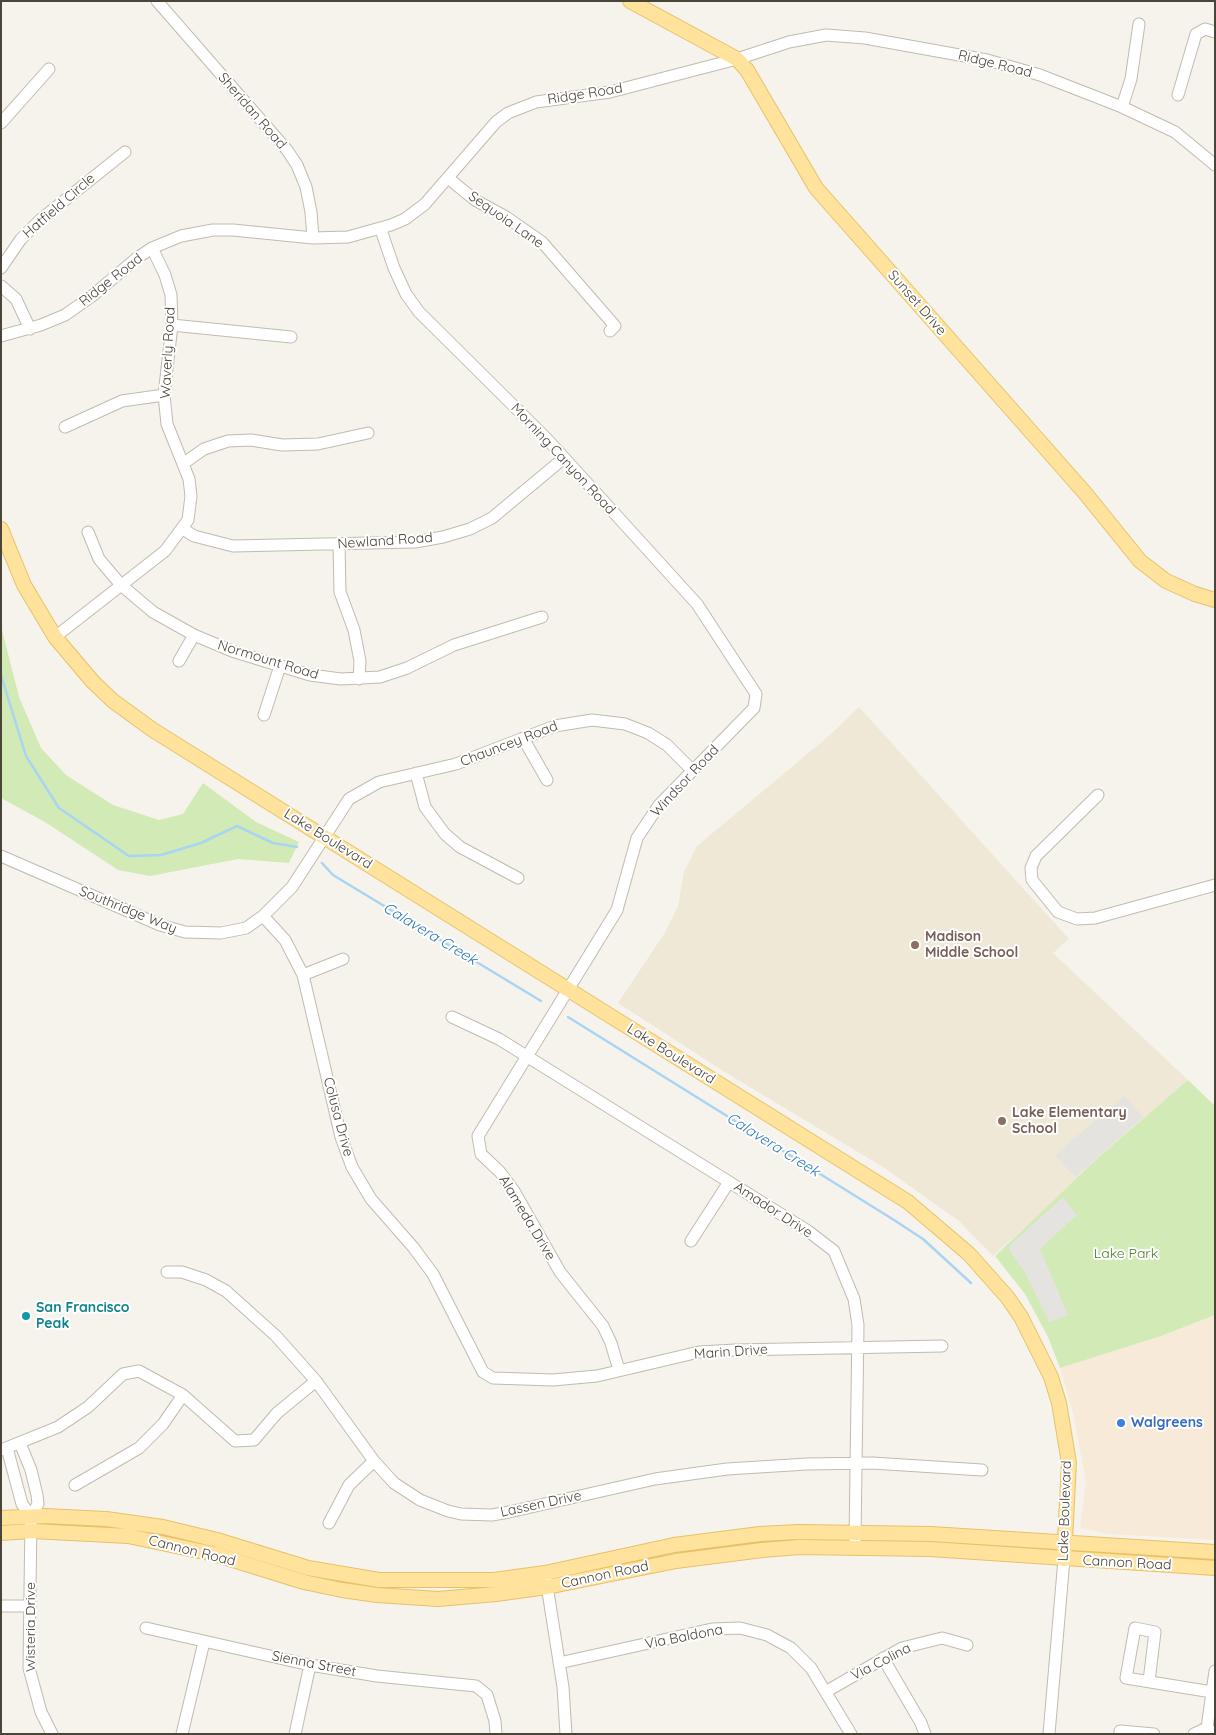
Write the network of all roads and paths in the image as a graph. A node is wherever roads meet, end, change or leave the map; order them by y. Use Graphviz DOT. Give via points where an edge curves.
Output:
graph roads {
  1 [pos="156,1"];
  2 [pos="630,1"];
  3 [pos="1139,24"];
  4 [pos="1215,32"];
  5 [pos="737,59"];
  6 [pos="49,69"];
  7 [pos="1178,95"];
  8 [pos="1122,106"];
  9 [pos="1,123"];
  10 [pos="124,152"];
  11 [pos="1215,165"];
  12 [pos="448,178"];
  13 [pos="382,230"];
  14 [pos="313,238"];
  15 [pos="152,248"];
  16 [pos="1,268"];
  17 [pos="1,286"];
  18 [pos="172,324"];
  19 [pos="30,329"];
  20 [pos="610,331"];
  21 [pos="1,336"];
  22 [pos="291,337"];
  23 [pos="164,396"];
  24 [pos="65,426"];
  25 [pos="368,433"];
  26 [pos="564,458"];
  27 [pos="184,463"];
  28 [pos="1,529"];
  29 [pos="183,529"];
  30 [pos="88,532"];
  31 [pos="339,544"];
  32 [pos="121,585"];
  33 [pos="1215,600"];
  34 [pos="542,617"];
  35 [pos="194,635"];
  36 [pos="55,637"];
  37 [pos="179,662"];
  38 [pos="280,666"];
  39 [pos="358,679"];
  40 [pos="753,687"];
  41 [pos="264,715"];
  42 [pos="523,738"];
  43 [pos="692,770"];
  44 [pos="416,773"];
  45 [pos="547,780"];
  46 [pos="1098,795"];
  47 [pos="323,836"];
  48 [pos="1,856"];
  49 [pos="299,876"];
  50 [pos="518,878"];
  51 [pos="1215,885"];
  52 [pos="264,916"];
  53 [pos="343,959"];
  54 [pos="303,974"];
  55 [pos="570,990"];
  56 [pos="452,1017"];
  57 [pos="527,1056"];
  58 [pos="729,1182"];
  59 [pos="692,1241"];
  60 [pos="167,1272"];
  61 [pos="942,1346"];
  62 [pos="857,1348"];
  63 [pos="619,1370"];
  64 [pos="493,1378"];
  65 [pos="316,1381"];
  66 [pos="183,1395"];
  67 [pos="20,1443"];
  68 [pos="4,1449"];
  69 [pos="374,1461"];
  70 [pos="855,1464"];
  71 [pos="982,1470"];
  72 [pos="76,1485"];
  73 [pos="31,1516"];
  74 [pos="1,1518"];
  75 [pos="329,1523"];
  76 [pos="32,1531"];
  77 [pos="855,1532"];
  78 [pos="1,1533"];
  79 [pos="1065,1543"];
  80 [pos="855,1547"];
  81 [pos="1215,1552"];
  82 [pos="1064,1559"];
  83 [pos="1215,1568"];
  84 [pos="545,1573"];
  85 [pos="547,1587"];
  86 [pos="1,1606"];
  87 [pos="30,1606"];
  88 [pos="146,1628"];
  89 [pos="204,1642"];
  90 [pos="967,1645"];
  91 [pos="883,1658"];
  92 [pos="559,1663"];
  93 [pos="310,1665"];
  94 [pos="1215,1671"];
  95 [pos="1149,1681"];
  96 [pos="827,1691"];
  97 [pos="1212,1692"];
  98 [pos="1211,1731"];
  99 [pos="52,1734"];
  100 [pos="182,1734"];
  101 [pos="295,1734"];
  102 [pos="496,1734"];
  103 [pos="566,1734"];
  104 [pos="851,1734"];
  105 [pos="925,1734"];
  106 [pos="1049,1734"];
  107 [pos="1120,1734"];
  108 [pos="1147,1734"];
  109 [pos="1194,1734"];
  1 -- 14 [label="street, Sheridan Road" via="287,150 306,187"];
  2 -- 5 [label="main road, Sunset Drive"];
  3 -- 8 [label="street" via="1129,88"];
  4 -- 7 [label="street" via="1205,29 1196,34"];
  5 -- 8 [label="street, Ridge Road" via="789,42 826,35 865,38 1013,66"];
  5 -- 12 [label="street, Ridge Road" via="610,92 536,102 508,113 496,122"];
  5 -- 33 [label="main road, Sunset Drive" via="747,70 816,188 1140,561 1166,581"];
  6 -- 9 [label="street"];
  8 -- 11 [label="street, Ridge Road" via="1175,132"];
  10 -- 16 [label="street, Hatfield Circle" via="40,220 21,239"];
  12 -- 13 [label="street, Ridge Road" via="418,209"];
  12 -- 20 [label="street, Sequoia Lane" via="474,200 542,242 615,326"];
  13 -- 14 [label="street, Ridge Road" via="348,237"];
  13 -- 26 [label="street, Morning Canyon Road" via="402,285 419,312"];
  14 -- 15 [label="street, Ridge Road" via="213,230 181,236"];
  15 -- 18 [label="street, Waverly Road" via="166,275 171,295"];
  15 -- 19 [label="street, Ridge Road" via="65,315"];
  17 -- 19 [label="street" via="16,299"];
  18 -- 22 [label="street"];
  18 -- 23 [label="street, Waverly Road"];
  19 -- 21 [label="street, Ridge Road"];
  23 -- 24 [label="street" via="122,401"];
  23 -- 27 [label="street, Waverly Road" via="167,424"];
  25 -- 27 [label="street" via="318,444 228,441 204,449"];
  26 -- 31 [label="street, Newland Road" via="505,509 470,529 415,542"];
  26 -- 40 [label="street, Morning Canyon Road" via="697,604"];
  27 -- 29 [label="street, Waverly Road" via="191,496 188,520"];
  28 -- 36 [label="main road, Lake Boulevard" via="24,585"];
  29 -- 31 [label="street, Newland Road" via="218,544 233,546"];
  29 -- 32 [label="street, Waverly Road" via="164,551"];
  30 -- 32 [label="street, Normount Road" via="99,559"];
  31 -- 39 [label="street" via="340,592 354,630 360,661"];
  32 -- 35 [label="street, Normount Road" via="153,612"];
  32 -- 36 [label="street, Waverly Road"];
  34 -- 39 [label="street, Normount Road" via="454,645 407,668 380,677"];
  35 -- 37 [label="street"];
  35 -- 38 [label="street, Normount Road"];
  36 -- 47 [label="main road, Lake Boulevard" via="113,701 153,730"];
  38 -- 39 [label="street, Normount Road" via="310,675"];
  38 -- 41 [label="street"];
  40 -- 43 [label="street, Windsor Road" via="756,694 754,708"];
  42 -- 43 [label="street, Chauncey Road" via="572,721 625,724 667,745"];
  42 -- 44 [label="street, Chauncey Road" via="456,764"];
  42 -- 45 [label="street"];
  43 -- 55 [label="street, Windsor Road" via="659,804 637,838 617,910"];
  44 -- 47 [label="street, Chauncey Road" via="379,782 349,799"];
  44 -- 50 [label="street" via="425,807 445,834 460,846"];
  46 -- 51 [label="street" via="1036,856 1031,868 1032,880 1058,912 1077,919 1095,918"];
  47 -- 49 [label="street, Chauncey Road"];
  47 -- 55 [label="main road, Lake Boulevard"];
  48 -- 52 [label="street, Southridge Way" via="160,925 185,932 221,933 246,928"];
  49 -- 52 [label="street, Southridge Way"];
  52 -- 54 [label="street, Colusa Drive" via="285,940"];
  53 -- 54 [label="street"];
  54 -- 64 [label="street, Colusa Drive" via="341,1137 352,1167 371,1199 433,1274 483,1372"];
  55 -- 57 [label="street, Alameda Drive"];
  55 -- 79 [label="main road, Lake Boulevard" via="908,1202 970,1254 1021,1318 1054,1388 1064,1424 1069,1463"];
  56 -- 57 [label="street, Amador Drive"];
  57 -- 58 [label="street, Amador Drive"];
  57 -- 63 [label="street, Alameda Drive" via="478,1136 481,1154 514,1191 560,1272 602,1326"];
  58 -- 59 [label="street"];
  58 -- 62 [label="street, Amador Drive" via="834,1251 854,1299"];
  60 -- 65 [label="street, Lassen Drive" via="182,1272 226,1291 276,1336"];
  61 -- 62 [label="street, Marin Drive"];
  62 -- 63 [label="street, Marin Drive" via="699,1352"];
  62 -- 70 [label="street, Amador Drive"];
  63 -- 64 [label="street, Marin Drive" via="597,1376 553,1380"];
  65 -- 66 [label="street" via="277,1413 254,1440 236,1441"];
  65 -- 69 [label="street, Lassen Drive"];
  66 -- 67 [label="street" via="139,1371 124,1374 88,1407 58,1427"];
  66 -- 72 [label="street" via="164,1424 139,1448"];
  67 -- 68 [label="street"];
  67 -- 73 [label="street" via="37,1495 38,1504"];
  68 -- 73 [label="street" via="22,1504"];
  69 -- 70 [label="street, Lassen Drive" via="394,1483 420,1500 461,1514 492,1515 655,1479 727,1469"];
  69 -- 75 [label="street" via="350,1485"];
  70 -- 71 [label="street, Lassen Drive"];
  70 -- 77 [label="street, Amador Drive"];
  73 -- 74 [label="main road, Cannon Road"];
  73 -- 76 [label="street, Wisteria Drive"];
  73 -- 84 [label="main road, Cannon Road" via="163,1527 308,1568 379,1580 494,1580"];
  76 -- 78 [label="main road, Cannon Road"];
  76 -- 85 [label="main road, Cannon Road" via="105,1534 160,1542 214,1554 304,1582 377,1595 438,1598"];
  76 -- 87 [label="street, Wisteria Drive"];
  77 -- 79 [label="main road, Cannon Road"];
  77 -- 80 [label="street, Amador Drive"];
  77 -- 84 [label="main road, Cannon Road" via="760,1534 683,1544"];
  79 -- 81 [label="main road, Cannon Road"];
  79 -- 82 [label="main road, Lake Boulevard"];
  80 -- 82 [label="main road, Cannon Road"];
  80 -- 85 [label="main road, Cannon Road" via="762,1550 705,1557"];
  82 -- 83 [label="main road, Cannon Road"];
  82 -- 106 [label="street, Lake Boulevard"];
  84 -- 85 [label="street"];
  85 -- 92 [label="street"];
  86 -- 87 [label="street"];
  87 -- 99 [label="street, Wisteria Drive" via="29,1668 32,1686 40,1712"];
  88 -- 89 [label="street, Sienna Street"];
  89 -- 93 [label="street, Sienna Street"];
  89 -- 100 [label="street"];
  90 -- 91 [label="street, Via Colina" via="942,1638 902,1648"];
  91 -- 96 [label="street, Via Colina"];
  91 -- 105 [label="street"];
  92 -- 96 [label="street, Via Baldona" via="712,1629 740,1628 767,1635 791,1648"];
  92 -- 103 [label="street"];
  93 -- 101 [label="street"];
  93 -- 102 [label="street, Sienna Street" via="377,1676 476,1686 487,1695"];
  94 -- 97 [label="street"];
  95 -- 95 [label="street" via="1126,1678 1135,1628 1155,1632"];
  95 -- 97 [label="street"];
  96 -- 104 [label="street, Via Baldona"];
  97 -- 98 [label="street"];
  98 -- 109 [label="street"];
  107 -- 108 [label="street" via="1120,1731"];
}
